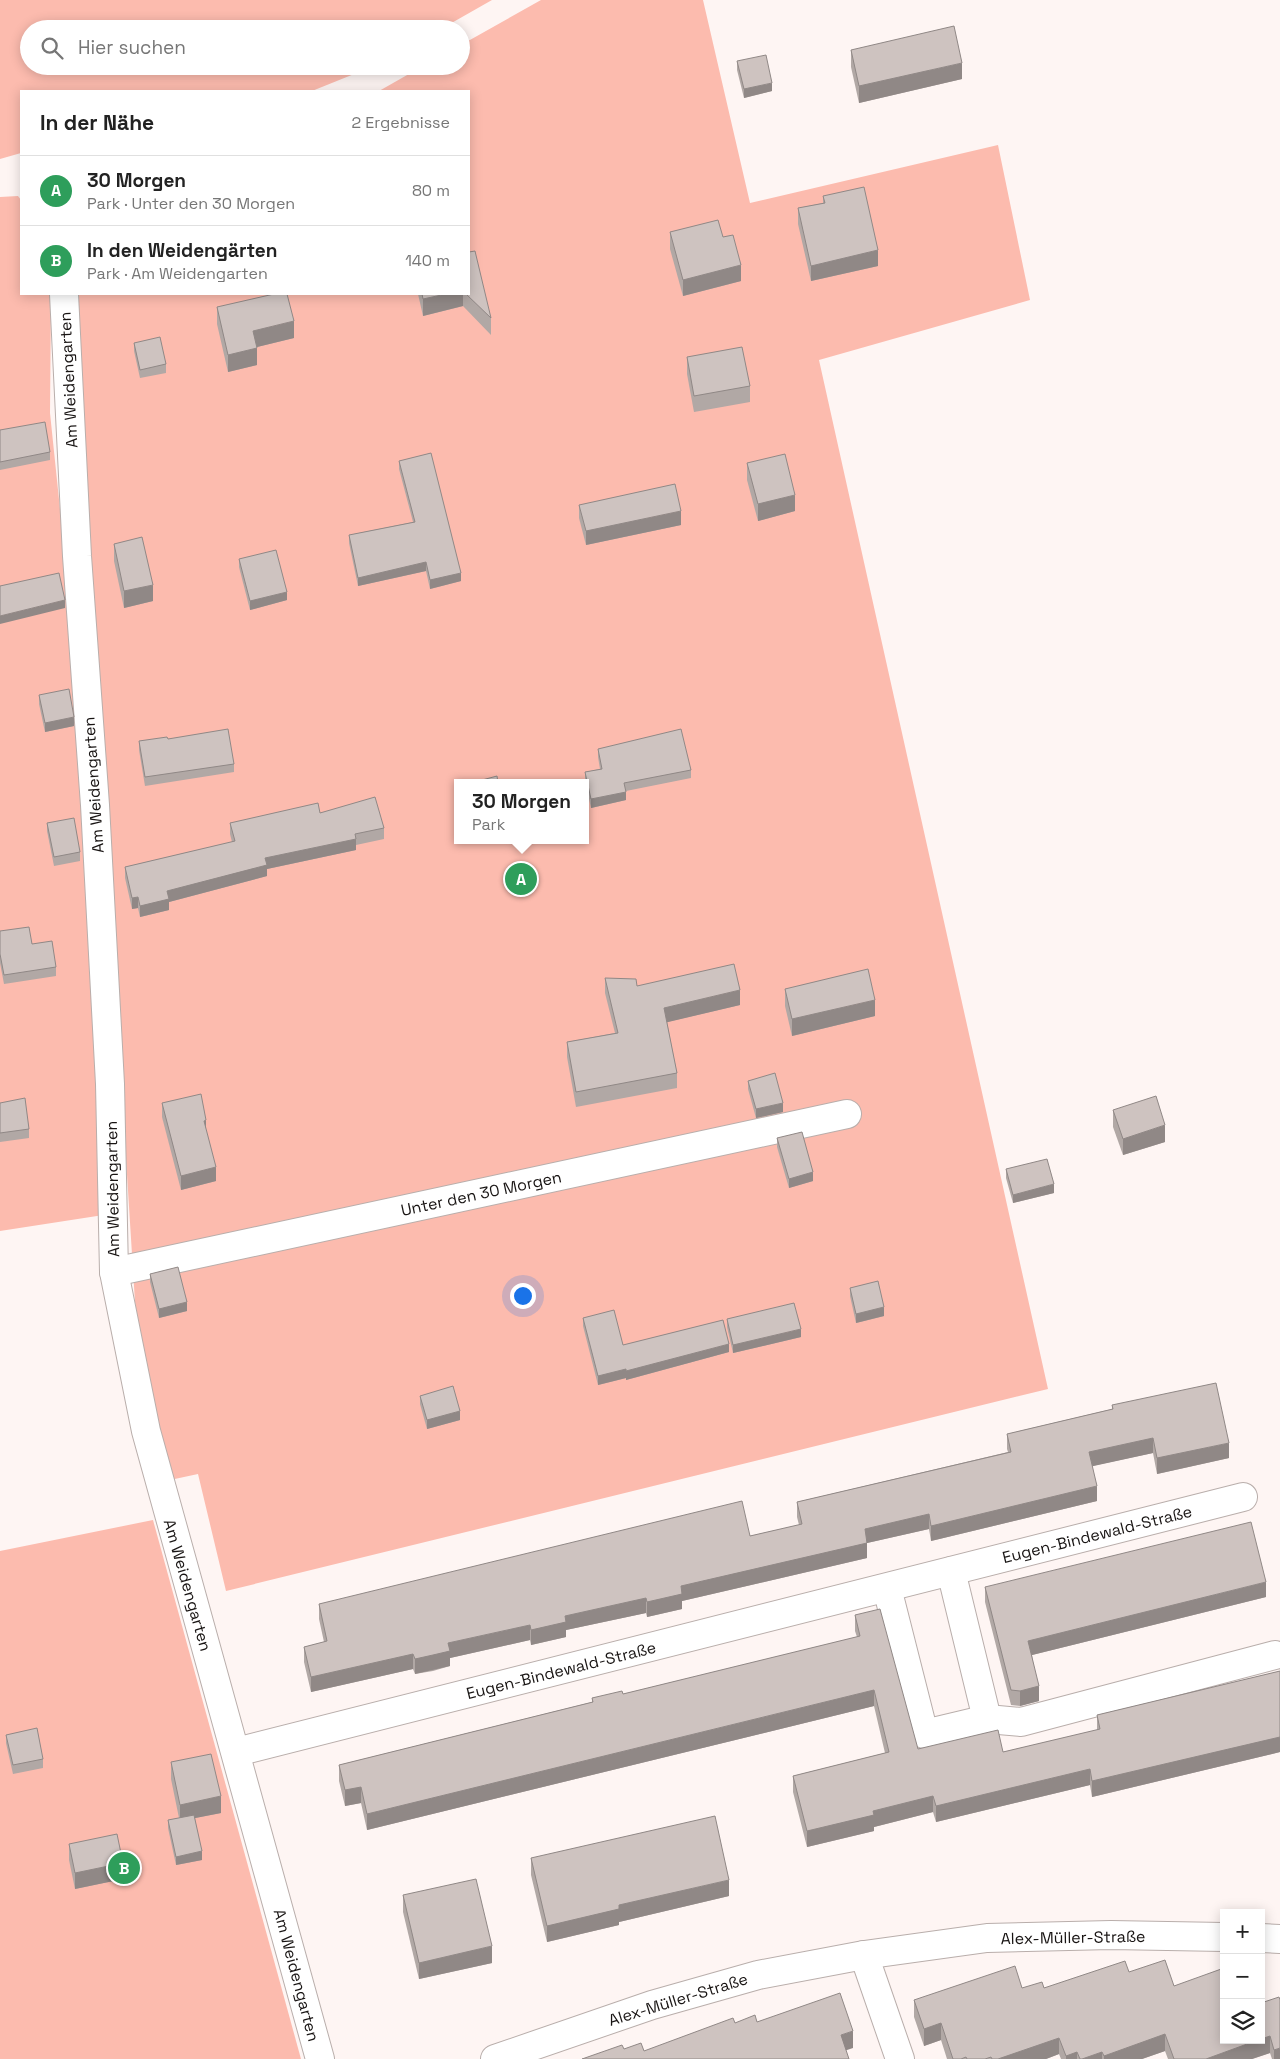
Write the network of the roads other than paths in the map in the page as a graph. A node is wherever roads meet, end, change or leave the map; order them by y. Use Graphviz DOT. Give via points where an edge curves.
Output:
graph roads {
  1 [pos="64,295"];
  2 [pos="847,1114"];
  3 [pos="114,1272"];
  4 [pos="1243,1497"];
  5 [pos="951,1571"];
  6 [pos="887,1588"];
  7 [pos="1275,1655"];
  8 [pos="987,1720"];
  9 [pos="236,1752"];
  10 [pos="1220,1937"];
  11 [pos="1265,1938"];
  12 [pos="1280,1938"];
  13 [pos="864,1955"];
  14 [pos="320,2059"];
  15 [pos="496,2059"];
  16 [pos="900,2059"];
  1 -- 3 [label="street, Am Weidengarten" via="110,1084"];
  2 -- 3 [label="street, Unter den 30 Morgen"];
  3 -- 9 [label="street, Am Weidengarten" via="146,1431"];
  4 -- 5 [label="street, Eugen-Bindewald-Straße"];
  5 -- 6 [label="street, Eugen-Bindewald-Straße"];
  5 -- 8 [label="street"];
  6 -- 8 [label="street" via="924,1734"];
  6 -- 9 [label="street, Eugen-Bindewald-Straße"];
  7 -- 8 [label="street" via="1021,1722"];
  9 -- 14 [label="street, Am Weidengarten"];
  10 -- 13 [label="street, Alex-Müller-Straße" via="987,1938"];
  11 -- 12 [label="street"];
  13 -- 15 [label="street, Alex-Müller-Straße" via="750,1977 652,2005"];
  13 -- 16 [label="street"];
}
